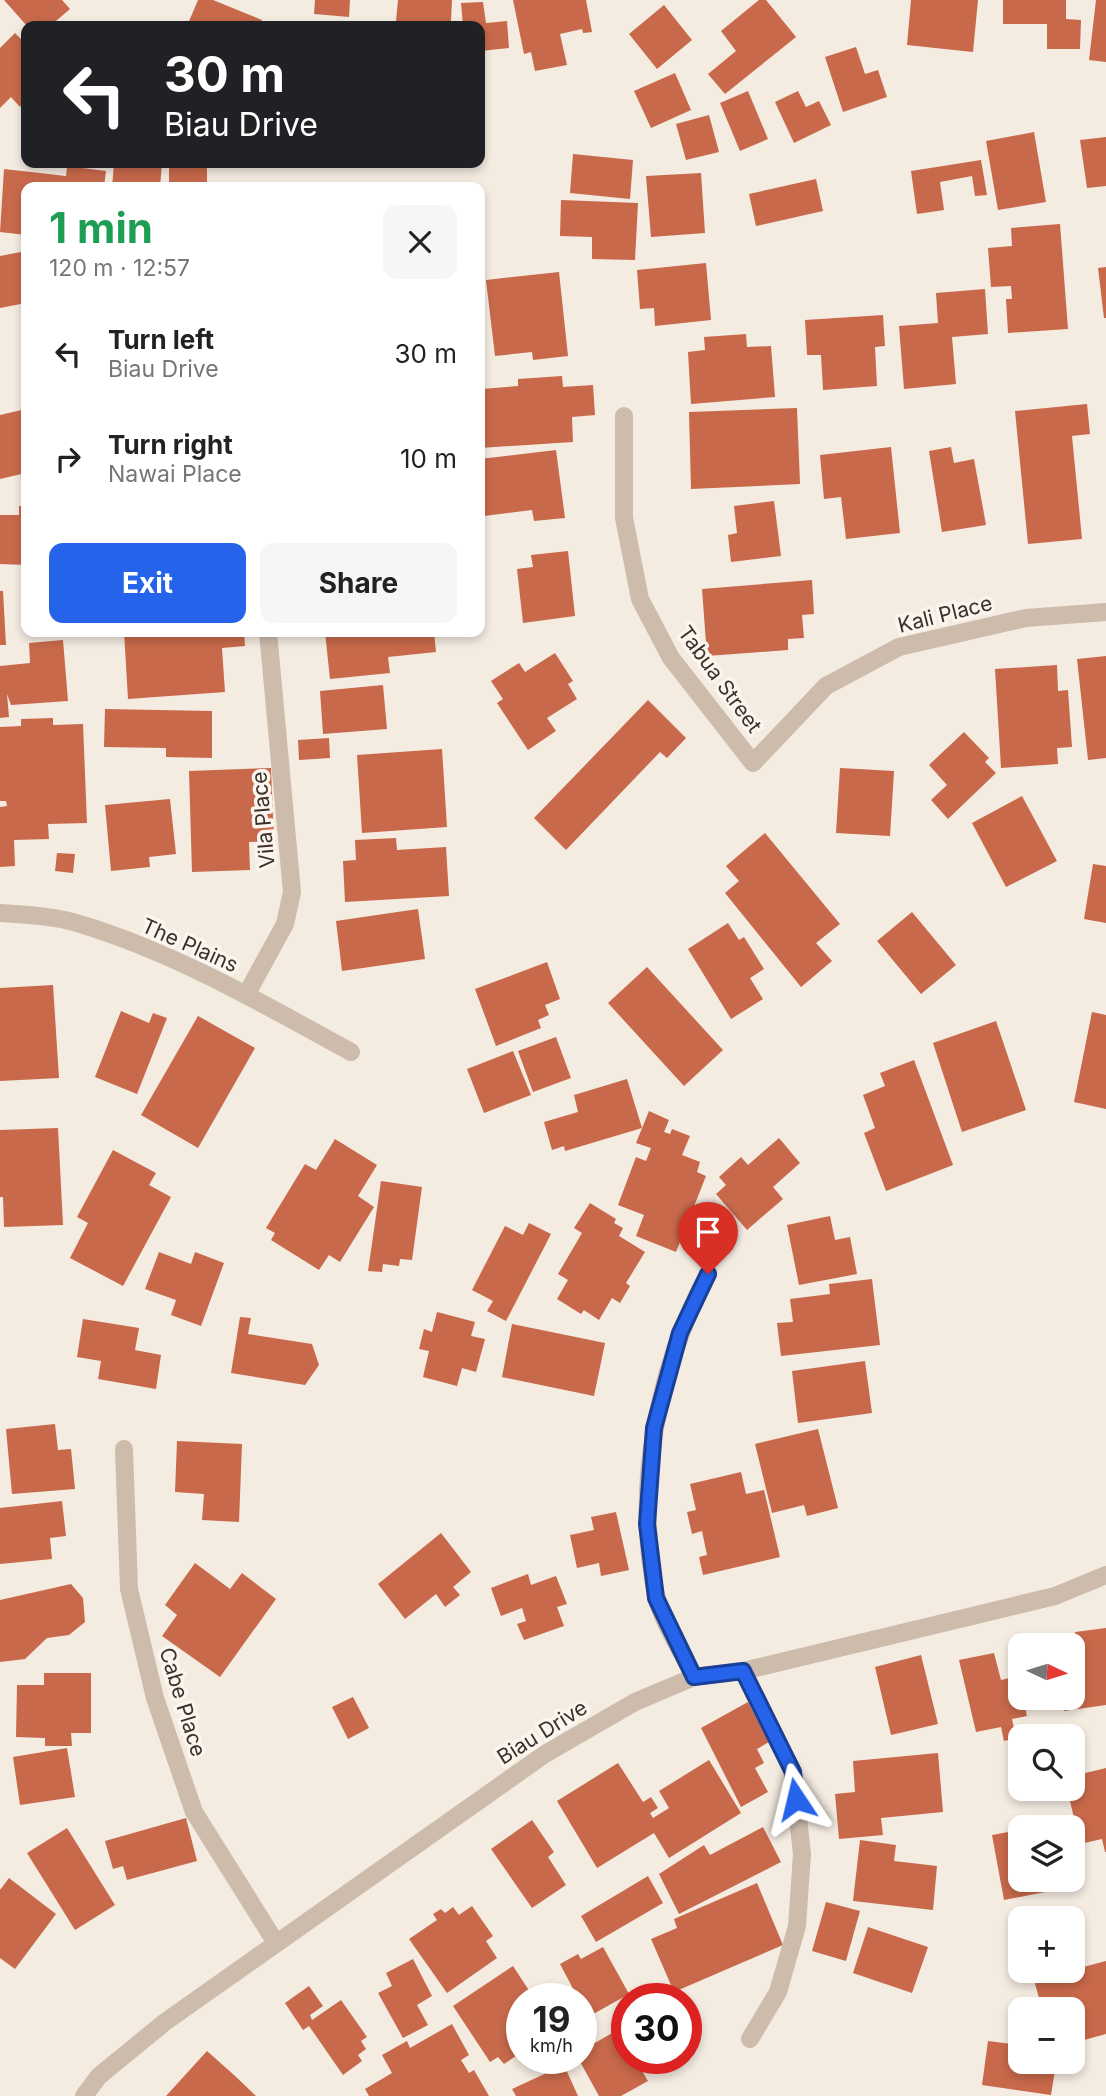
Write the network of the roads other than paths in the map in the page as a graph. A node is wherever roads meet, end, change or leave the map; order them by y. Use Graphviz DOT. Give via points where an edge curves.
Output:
graph roads {
  1 [pos="624,416"];
  2 [pos="1106,612"];
  3 [pos="268,637"];
  4 [pos="753,763"];
  5 [pos="0,913"];
  6 [pos="246,995"];
  7 [pos="351,1052"];
  8 [pos="708,1274"];
  9 [pos="124,1449"];
  10 [pos="1106,1575"];
  11 [pos="743,1671"];
  12 [pos="694,1677"];
  13 [pos="276,1943"];
  14 [pos="750,2039"];
  15 [pos="84,2096"];
  1 -- 4 [label="street, Tabua Street" via="624,518 640,599 671,658"];
  2 -- 4 [label="street, Kali Place" via="1026,618 899,647 826,686"];
  3 -- 6 [label="street, Vila Place" via="292,892 285,924"];
  5 -- 6 [label="street, The Plains" via="78,923 192,967"];
  6 -- 7 [label="street, The Plains"];
  8 -- 12 [label="street" via="680,1333 654,1428 647,1524 656,1598"];
  9 -- 13 [label="street, Cabe Place" via="129,1589 155,1698 194,1812"];
  10 -- 11 [label="street, Biau Drive" via="1055,1596"];
  11 -- 12 [label="street, Biau Drive"];
  11 -- 14 [label="street" via="793,1772 802,1854 797,1926 778,1992"];
  12 -- 13 [label="street, Biau Drive" via="635,1702 545,1754"];
  13 -- 15 [label="street, Biau Drive" via="166,2022 99,2076"];
}
